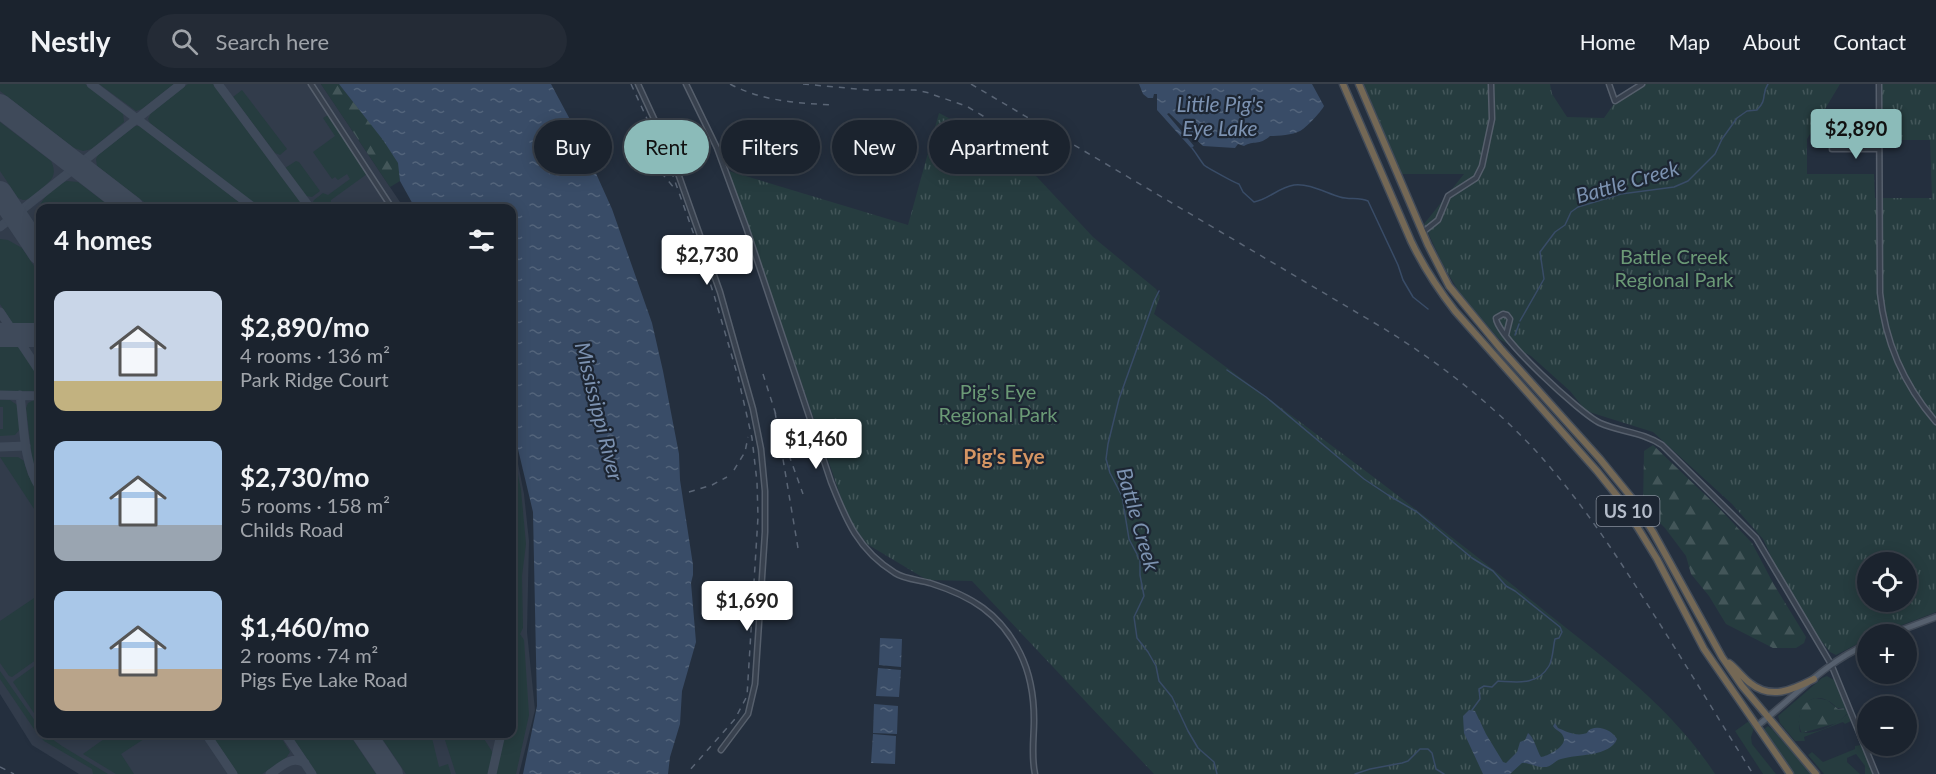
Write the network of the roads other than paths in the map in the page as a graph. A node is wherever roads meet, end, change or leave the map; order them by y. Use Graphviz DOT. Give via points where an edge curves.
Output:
graph roads {
  1 [pos="312,84"];
  2 [pos="638,84"];
  3 [pos="686,84"];
  4 [pos="1343,84"];
  5 [pos="1359,84"];
  6 [pos="1491,84"];
  7 [pos="1609,84"];
  8 [pos="1642,84"];
  9 [pos="1878,84"];
  10 [pos="1832,149"];
  11 [pos="1879,149"];
  12 [pos="389,204"];
  13 [pos="1423,232"];
  14 [pos="1506,335"];
  15 [pos="1936,422"];
  16 [pos="1936,617"];
  17 [pos="1917,624"];
  18 [pos="1857,649"];
  19 [pos="1722,657"];
  20 [pos="1831,664"];
  21 [pos="1814,679"];
  22 [pos="1768,718"];
  23 [pos="1757,726"];
  24 [pos="721,750"];
  25 [pos="1035,774"];
  26 [pos="1790,774"];
  27 [pos="1816,774"];
  28 [pos="1876,774"];
  1 -- 12 [label="street"];
  2 -- 24 [label="street" via="674,162 720,292 753,409 762,460 765,522 755,684 748,714"];
  3 -- 25 [label="street" via="717,148 746,227 846,521 870,554 897,575 967,596 1011,637 1032,691"];
  4 -- 23 [label="highway, US 10" via="1421,261 1463,321 1622,502 1704,649"];
  5 -- 13 [label="highway, US 10"];
  6 -- 13 [label="street" via="1492,119 1482,166 1476,178 1448,196 1438,220"];
  7 -- 8 [label="street" via="1615,101"];
  9 -- 11 [label="street"];
  10 -- 11 [label="street"];
  11 -- 15 [label="street" via="1880,293 1884,322 1905,379"];
  13 -- 19 [label="highway, US 10" via="1442,274 1468,309 1630,497"];
  14 -- 14 [label="street" via="1510,319 1503,314 1496,320"];
  14 -- 20 [label="street" via="1579,410 1598,422 1652,438 1662,445 1756,538"];
  16 -- 17 [label="main road"];
  18 -- 20 [label="main road"];
  19 -- 21 [label="highway" via="1764,692 1778,693"];
  19 -- 22 [label="highway, US 10"];
  20 -- 21 [label="main road"];
  20 -- 28 [label="street"];
  21 -- 22 [label="main road"];
  22 -- 23 [label="main road"];
  22 -- 27 [label="highway, US 10"];
  23 -- 26 [label="highway, US 10"];
}
